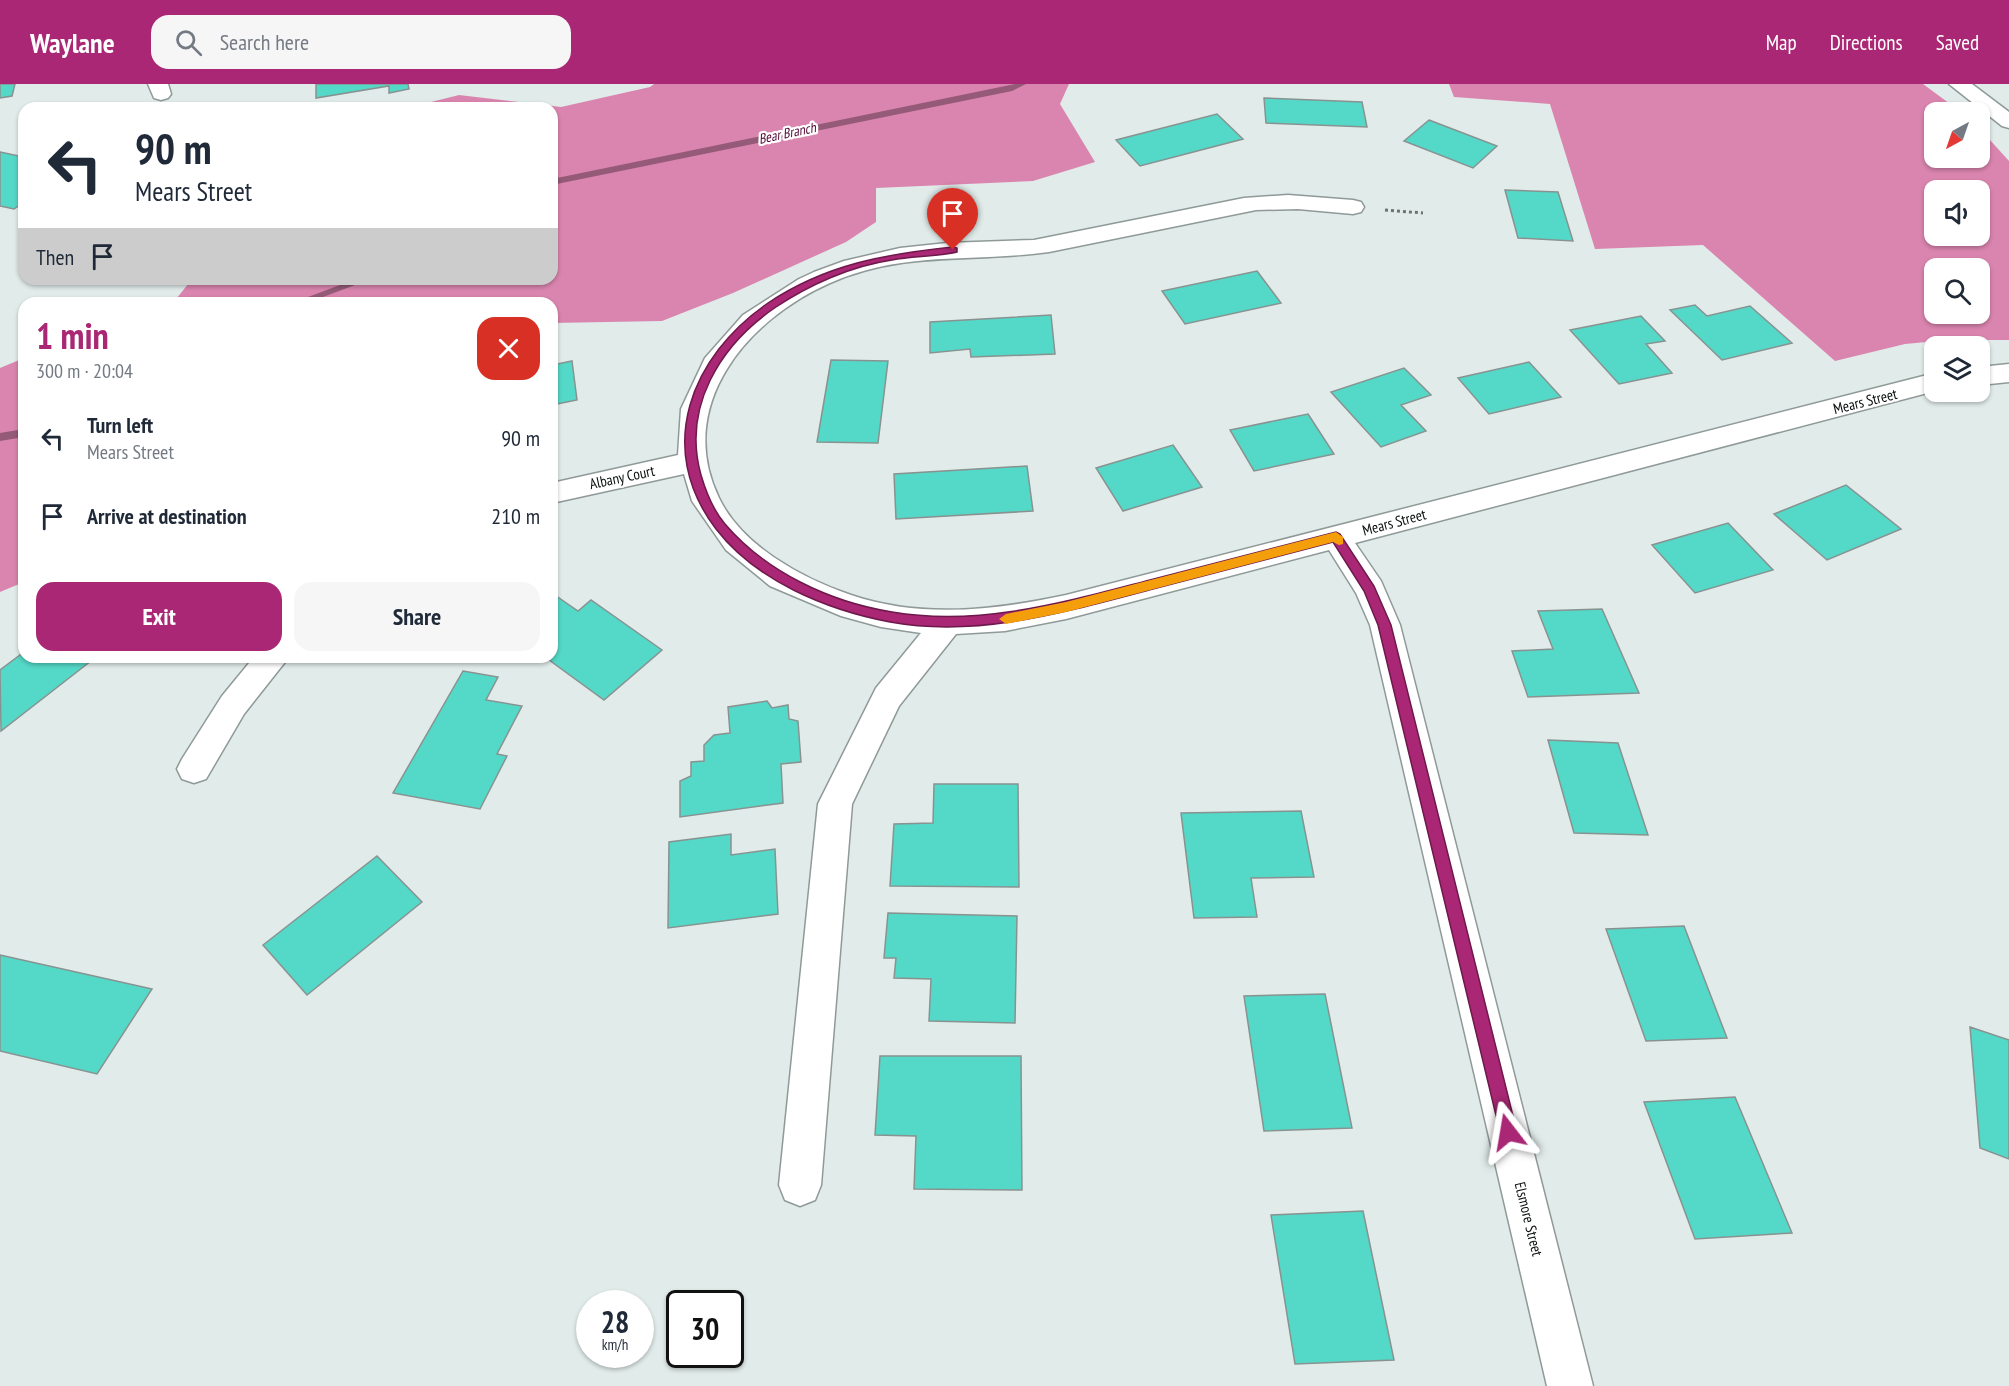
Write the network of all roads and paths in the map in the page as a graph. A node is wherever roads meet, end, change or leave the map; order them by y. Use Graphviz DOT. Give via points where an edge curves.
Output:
graph roads {
  1 [pos="1959,84"];
  2 [pos="2009,122"];
  3 [pos="1353,207"];
  4 [pos="2009,373"];
  5 [pos="1990,375"];
  6 [pos="1924,385"];
  7 [pos="692,462"];
  8 [pos="558,492"];
  9 [pos="1336,537"];
  10 [pos="948,622"];
  11 [pos="268,663"];
  12 [pos="194,769"];
  13 [pos="800,1185"];
  14 [pos="1570,1386"];
  1 -- 2 [label="street"];
  3 -- 7 [label="street, Mears Street" via="1315,202 1251,204 1040,246 934,251 889,257 846,269 772,305 724,349 705,378 693,409 689,439"];
  4 -- 5 [label="street"];
  6 -- 9 [label="street, Mears Street"];
  7 -- 8 [label="street, Albany Court"];
  7 -- 10 [label="street, Mears Street" via="701,495 720,526 753,559 794,585 840,604 891,617"];
  9 -- 10 [label="street, Mears Street" via="1066,607 1004,619"];
  9 -- 14 [label="street, Elsmore Street" via="1370,589 1385,625"];
  10 -- 13 [label="street" via="887,697 835,804"];
  11 -- 12 [label="street" via="233,705"];
}
